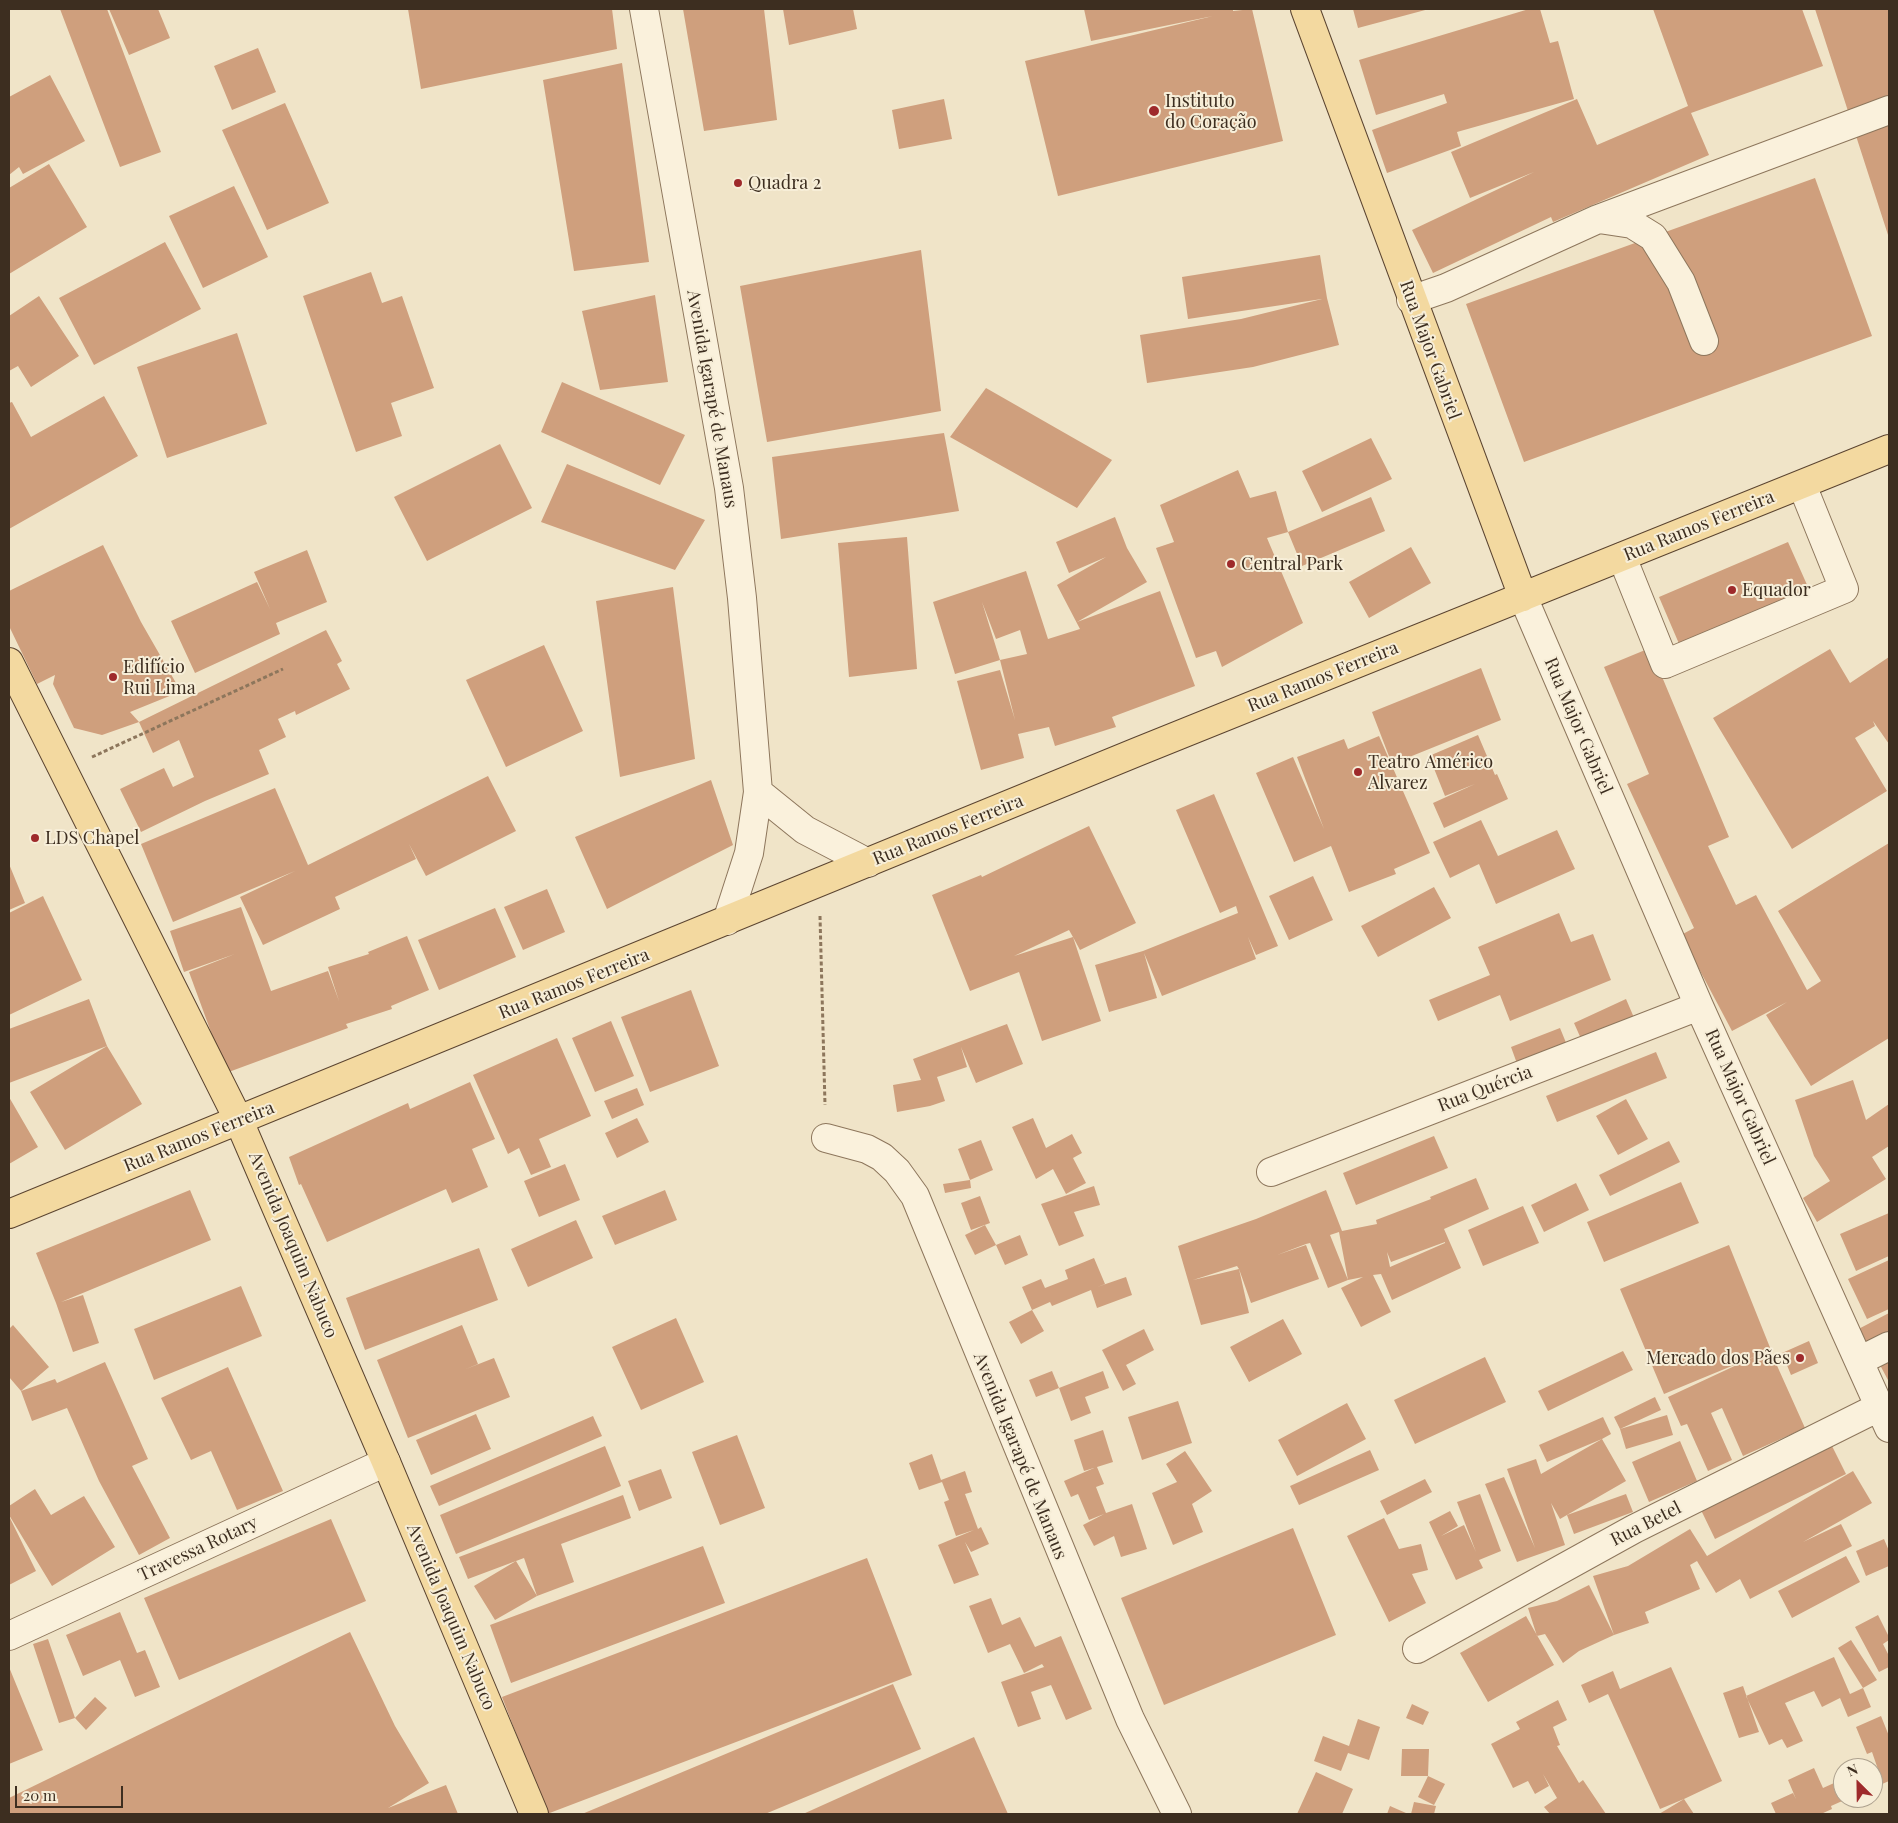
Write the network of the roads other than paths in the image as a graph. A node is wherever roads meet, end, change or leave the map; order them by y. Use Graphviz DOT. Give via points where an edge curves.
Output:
graph roads {
  1 [pos="644,9"];
  2 [pos="1305,9"];
  3 [pos="1889,110"];
  4 [pos="1598,219"];
  5 [pos="1411,300"];
  6 [pos="1704,341"];
  7 [pos="1889,449"];
  8 [pos="1802,485"];
  9 [pos="1622,557"];
  10 [pos="1523,597"];
  11 [pos="9,662"];
  12 [pos="758,792"];
  13 [pos="868,863"];
  14 [pos="727,921"];
  15 [pos="1699,1006"];
  16 [pos="239,1121"];
  17 [pos="826,1138"];
  18 [pos="1271,1172"];
  19 [pos="9,1214"];
  20 [pos="1889,1346"];
  21 [pos="1859,1361"];
  22 [pos="1884,1417"];
  23 [pos="386,1462"];
  24 [pos="9,1636"];
  25 [pos="1417,1649"];
  26 [pos="534,1814"];
  27 [pos="1177,1814"];
  1 -- 12 [label="street, Avenida Igarapé de Manaus" via="729,488"];
  2 -- 5 [label="main road, Rua Major Gabriel"];
  3 -- 4 [label="street"];
  4 -- 5 [label="street" via="1446,288"];
  4 -- 6 [label="street" via="1632,224 1652,237 1681,282"];
  5 -- 10 [label="main road, Rua Major Gabriel"];
  7 -- 8 [label="main road, Rua Ramos Ferreira"];
  8 -- 9 [label="main road, Rua Ramos Ferreira"];
  8 -- 9 [label="street" via="1844,589 1665,664"];
  9 -- 10 [label="main road, Rua Ramos Ferreira"];
  10 -- 13 [label="main road, Rua Ramos Ferreira"];
  10 -- 15 [label="street, Rua Major Gabriel"];
  11 -- 16 [label="main road, Avenida Joaquim Nabuco"];
  12 -- 13 [label="street" via="804,830"];
  12 -- 14 [label="street, Avenida Igarapé de Manaus" via="748,853"];
  13 -- 14 [label="main road, Rua Ramos Ferreira"];
  14 -- 16 [label="main road, Rua Ramos Ferreira"];
  15 -- 18 [label="street, Rua Quércia"];
  15 -- 21 [label="street, Rua Major Gabriel"];
  16 -- 19 [label="main road, Rua Ramos Ferreira"];
  16 -- 23 [label="main road, Avenida Joaquim Nabuco"];
  17 -- 27 [label="street, Avenida Igarapé de Manaus" via="867,1148 882,1157 915,1196 1122,1701"];
  20 -- 21 [label="street"];
  21 -- 22 [label="street, Rua Major Gabriel"];
  22 -- 25 [label="street, Rua Betel" via="1634,1529"];
  23 -- 24 [label="street, Travessa Rotary"];
  23 -- 26 [label="main road, Avenida Joaquim Nabuco"];
}
